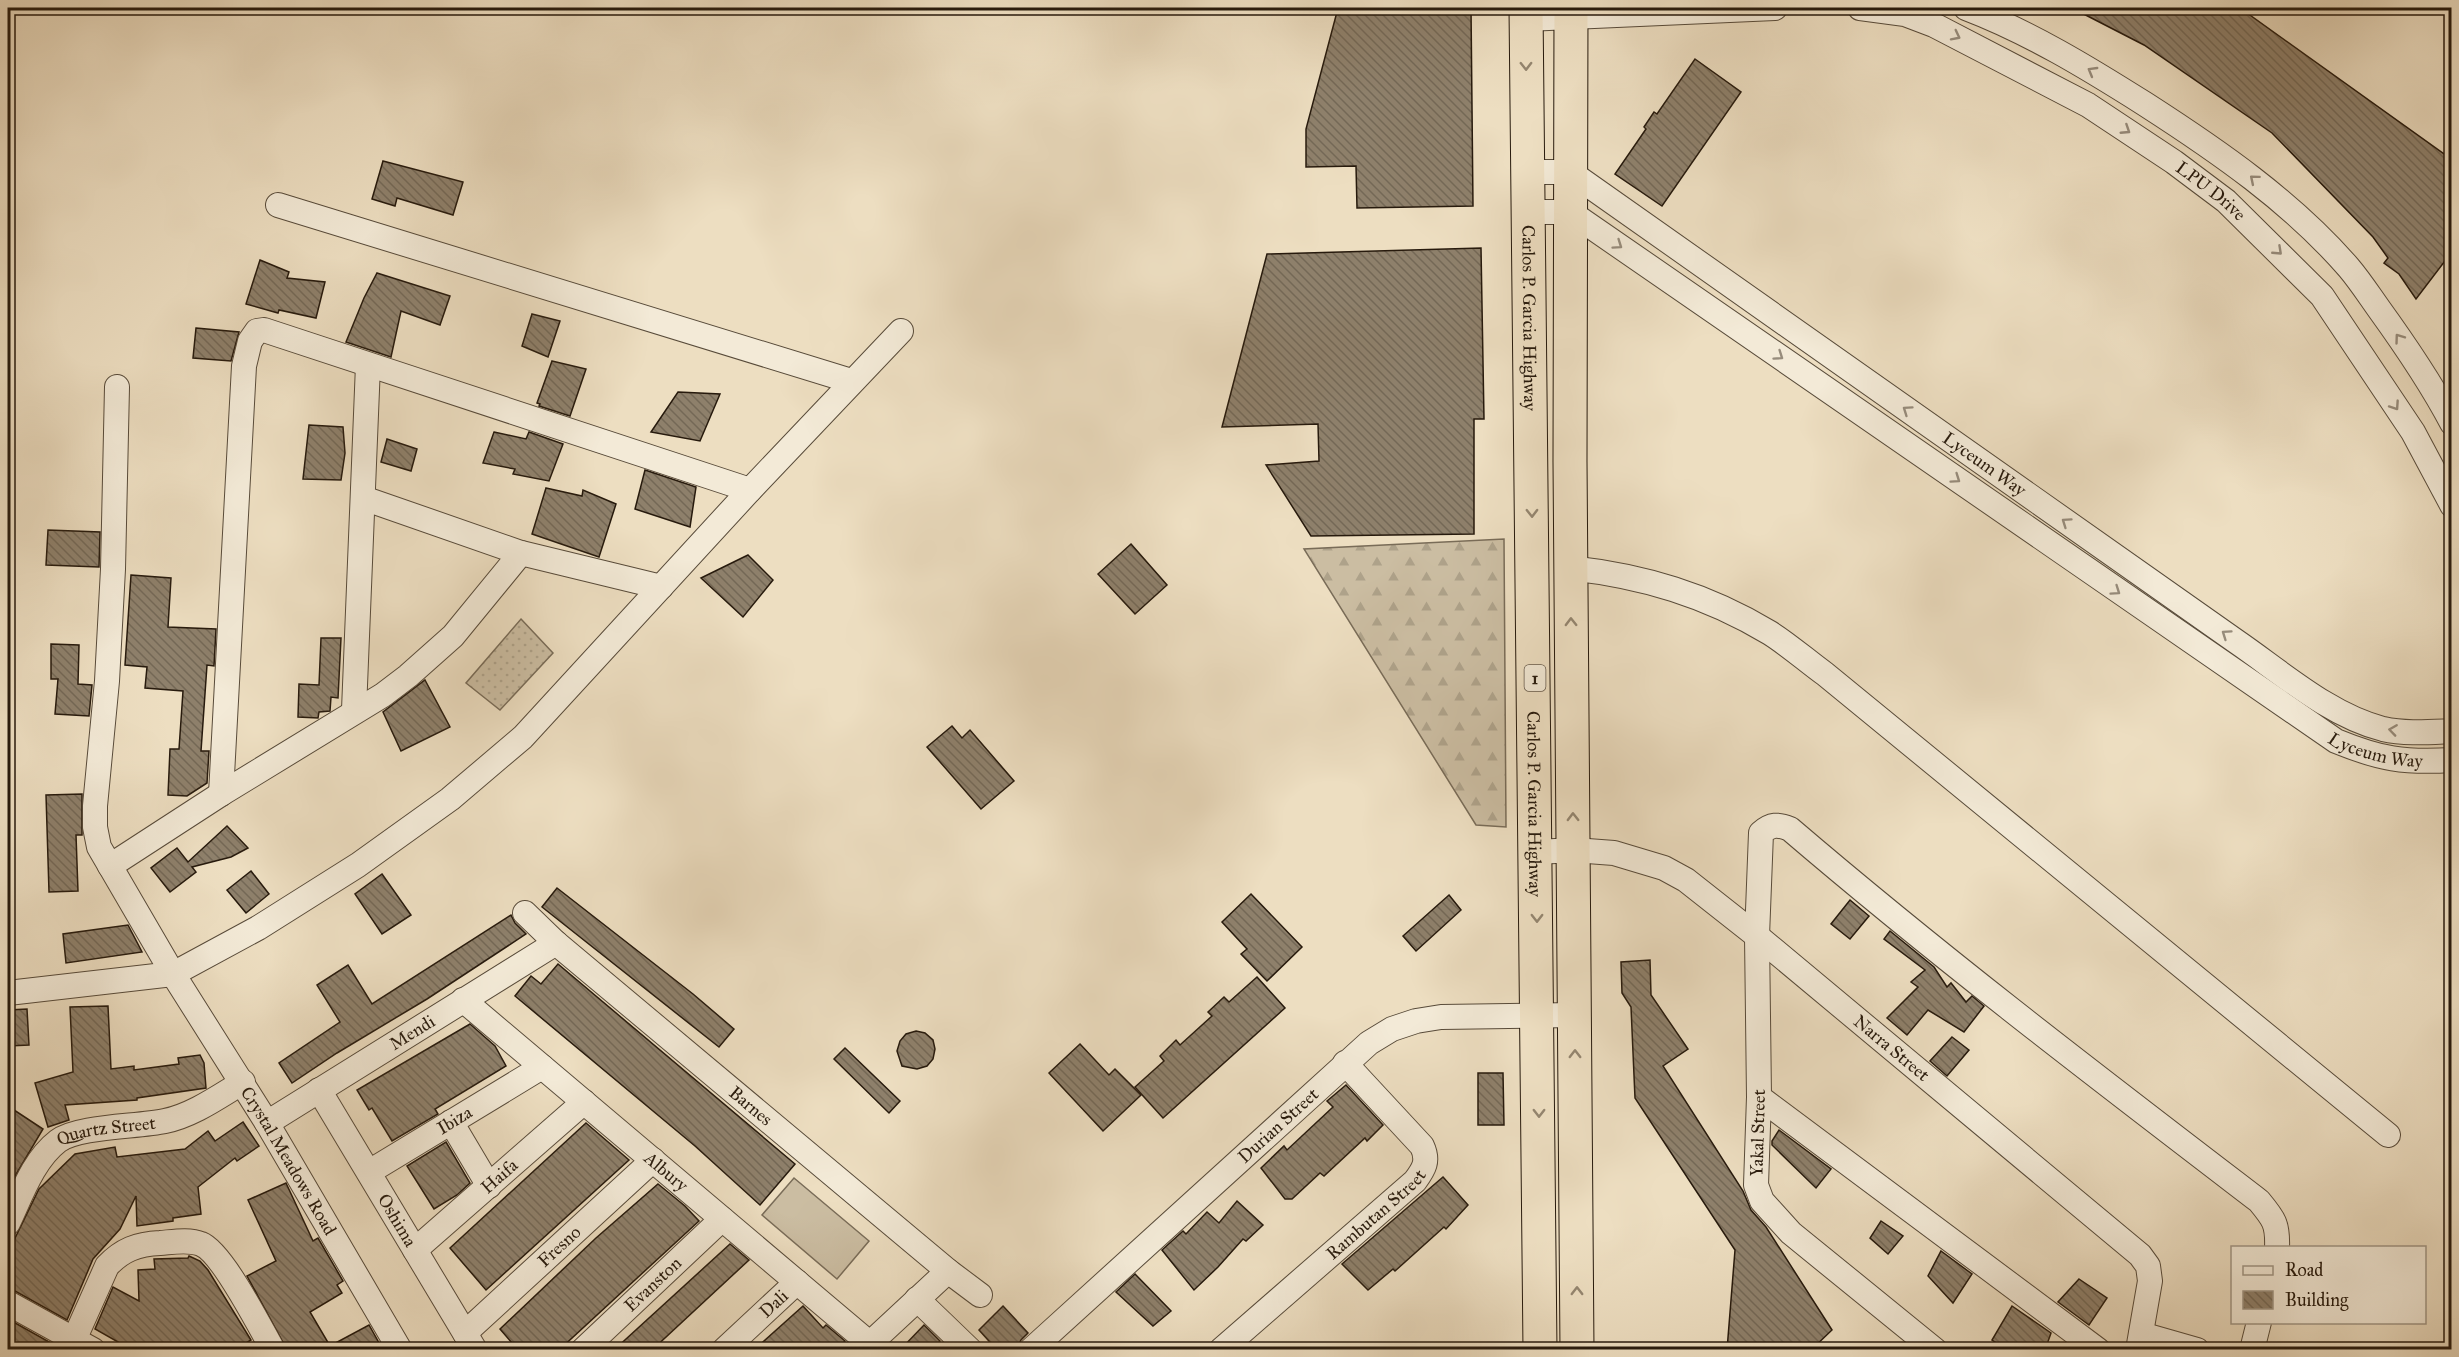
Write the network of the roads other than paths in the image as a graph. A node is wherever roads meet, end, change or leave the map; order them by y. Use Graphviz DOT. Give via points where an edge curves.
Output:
graph roads {
  1 [pos="1775,8"];
  2 [pos="1860,8"];
  3 [pos="1966,8"];
  4 [pos="1571,12"];
  5 [pos="1526,13"];
  6 [pos="1527,172"];
  7 [pos="1570,172"];
  8 [pos="278,205"];
  9 [pos="1528,212"];
  10 [pos="1570,212"];
  11 [pos="1685,254"];
  12 [pos="1669,280"];
  13 [pos="901,331"];
  14 [pos="368,365"];
  15 [pos="851,381"];
  16 [pos="117,387"];
  17 [pos="2451,423"];
  18 [pos="1570,462"];
  19 [pos="1532,463"];
  20 [pos="750,490"];
  21 [pos="363,498"];
  22 [pos="2451,506"];
  23 [pos="521,553"];
  24 [pos="1570,568"];
  25 [pos="661,586"];
  26 [pos="354,710"];
  27 [pos="2451,731"];
  28 [pos="2451,760"];
  29 [pos="221,794"];
  30 [pos="1574,850"];
  31 [pos="1537,852"];
  32 [pos="110,866"];
  33 [pos="525,913"];
  34 [pos="1757,936"];
  35 [pos="556,943"];
  36 [pos="173,974"];
  37 [pos="8,993"];
  38 [pos="463,1000"];
  39 [pos="1575,1015"];
  40 [pos="1538,1016"];
  41 [pos="1346,1063"];
  42 [pos="542,1067"];
  43 [pos="243,1082"];
  44 [pos="319,1090"];
  45 [pos="1760,1097"];
  46 [pos="584,1102"];
  47 [pos="451,1122"];
  48 [pos="267,1123"];
  49 [pos="2388,1135"];
  50 [pos="653,1160"];
  51 [pos="369,1172"];
  52 [pos="489,1186"];
  53 [pos="722,1219"];
  54 [pos="8,1223"];
  55 [pos="2277,1246"];
  56 [pos="415,1250"];
  57 [pos="948,1271"];
  58 [pos="797,1282"];
  59 [pos="980,1294"];
  60 [pos="917,1299"];
  61 [pos="8,1303"];
  62 [pos="2259,1324"];
  63 [pos="470,1341"];
  64 [pos="2140,1342"];
  65 [pos="84,1345"];
  66 [pos="866,1346"];
  67 [pos="273,1350"];
  68 [pos="400,1350"];
  69 [pos="583,1350"];
  70 [pos="724,1350"];
  71 [pos="970,1350"];
  72 [pos="1031,1350"];
  73 [pos="1221,1350"];
  74 [pos="1540,1350"];
  75 [pos="1577,1350"];
  76 [pos="1935,1350"];
  77 [pos="2098,1350"];
  78 [pos="2197,1350"];
  79 [pos="2252,1350"];
  1 -- 4 [label="street"];
  2 -- 22 [label="street, LPU Drive, one-way" via="1905,14 1934,25 2088,105 2226,201 2322,296 2413,432"];
  17 -- 3 [label="street, LPU Drive, one-way" via="2406,346 2350,269 2251,176 2104,78 2013,27"];
  4 -- 5 [label="street"];
  4 -- 7 [label="highway, Carlos P. Garcia Highway / 1"];
  5 -- 6 [label="highway, Carlos P. Garcia Highway / 1, one-way"];
  6 -- 7 [label="street"];
  6 -- 9 [label="highway, Carlos P. Garcia Highway / 1"];
  7 -- 10 [label="highway, Carlos P. Garcia Highway / 1"];
  7 -- 11 [label="street, Lyceum Way"];
  8 -- 15 [label="street"];
  9 -- 10 [label="street"];
  9 -- 19 [label="highway, Carlos P. Garcia Highway / 1"];
  10 -- 12 [label="street, Lyceum Way, one-way"];
  10 -- 18 [label="highway, Carlos P. Garcia Highway / 1"];
  11 -- 12 [label="street"];
  27 -- 11 [label="street, Lyceum Way, one-way" via="2417,733 2384,729 2349,718"];
  12 -- 28 [label="street, Lyceum Way, one-way" via="2336,741 2373,756 2415,762"];
  13 -- 15 [label="street"];
  14 -- 20 [label="street"];
  14 -- 21 [label="street"];
  14 -- 29 [label="street" via="264,330 250,341 244,366"];
  15 -- 20 [label="street"];
  16 -- 32 [label="street, Crystal Meadows Road" via="107,681 94,806 99,847"];
  18 -- 19 [label="highway"];
  18 -- 24 [label="highway, Carlos P. Garcia Highway / 1"];
  19 -- 31 [label="highway, Carlos P. Garcia Highway / 1, one-way"];
  20 -- 25 [label="street"];
  21 -- 23 [label="street"];
  21 -- 26 [label="street"];
  23 -- 25 [label="street"];
  23 -- 26 [label="street" via="453,636 383,695"];
  30 -- 24 [label="highway, Carlos P. Garcia Highway / 1, one-way"];
  24 -- 49 [label="street" via="1616,573 1673,588 1728,610 1772,634"];
  25 -- 36 [label="street" via="523,737 450,799 358,865 258,928"];
  26 -- 29 [label="street"];
  29 -- 32 [label="street"];
  30 -- 31 [label="street, Narra Street"];
  30 -- 34 [label="street, Narra Street" via="1636,857 1664,868 1686,880"];
  30 -- 39 [label="highway, Carlos P. Garcia Highway / 1"];
  31 -- 40 [label="highway, Carlos P. Garcia Highway / 1, one-way"];
  32 -- 36 [label="street, Crystal Meadows Road"];
  33 -- 35 [label="street, Barnes"];
  34 -- 45 [label="street, Yakal Street"];
  34 -- 55 [label="street, Yakal Street" via="1761,833 1780,824 2259,1201 2275,1219"];
  34 -- 64 [label="street, Narra Street" via="2140,1255 2148,1266 2151,1281"];
  35 -- 38 [label="street, Mendi"];
  35 -- 57 [label="street, Barnes"];
  36 -- 37 [label="street"];
  36 -- 43 [label="street, Crystal Meadows Road"];
  38 -- 42 [label="street, Albury"];
  38 -- 44 [label="street, Mendi"];
  39 -- 40 [label="street, Durian Street"];
  75 -- 39 [label="highway, Carlos P. Garcia Highway / 1, one-way"];
  40 -- 41 [label="street, Durian Street" via="1416,1021 1392,1029"];
  40 -- 74 [label="highway, Carlos P. Garcia Highway / 1, one-way"];
  41 -- 72 [label="street, Durian Street"];
  41 -- 73 [label="street, Rambutan Street" via="1414,1135 1426,1154 1424,1169"];
  42 -- 46 [label="street, Albury"];
  42 -- 47 [label="street, Ibiza"];
  43 -- 48 [label="street, Crystal Meadows Road"];
  43 -- 54 [label="street, Quartz Street" via="181,1117 75,1133 59,1140 37,1165"];
  44 -- 48 [label="street, Mendi"];
  44 -- 51 [label="street, Oshima"];
  45 -- 76 [label="street, Yakal Street" via="1756,1185 1762,1201 1791,1233"];
  45 -- 77 [label="street"];
  46 -- 50 [label="street, Albury"];
  46 -- 52 [label="street, Haifa"];
  47 -- 51 [label="street, Ibiza"];
  47 -- 52 [label="street"];
  48 -- 68 [label="street, Crystal Meadows Road"];
  50 -- 53 [label="street, Albury"];
  50 -- 63 [label="street, Fresno"];
  51 -- 56 [label="street, Oshima"];
  52 -- 56 [label="street, Haifa"];
  53 -- 58 [label="street, Albury"];
  53 -- 69 [label="street, Evanston"];
  56 -- 63 [label="street, Oshima"];
  57 -- 59 [label="street, Barnes"];
  57 -- 60 [label="street"];
  58 -- 66 [label="street, Albury"];
  58 -- 70 [label="street, Dali"];
  60 -- 66 [label="street"];
  60 -- 71 [label="street"];
  61 -- 65 [label="street"];
  62 -- 79 [label="street"];
  64 -- 78 [label="street"];
  65 -- 67 [label="street" via="107,1266 116,1257 134,1247 189,1242 202,1244 219,1258"];
}
